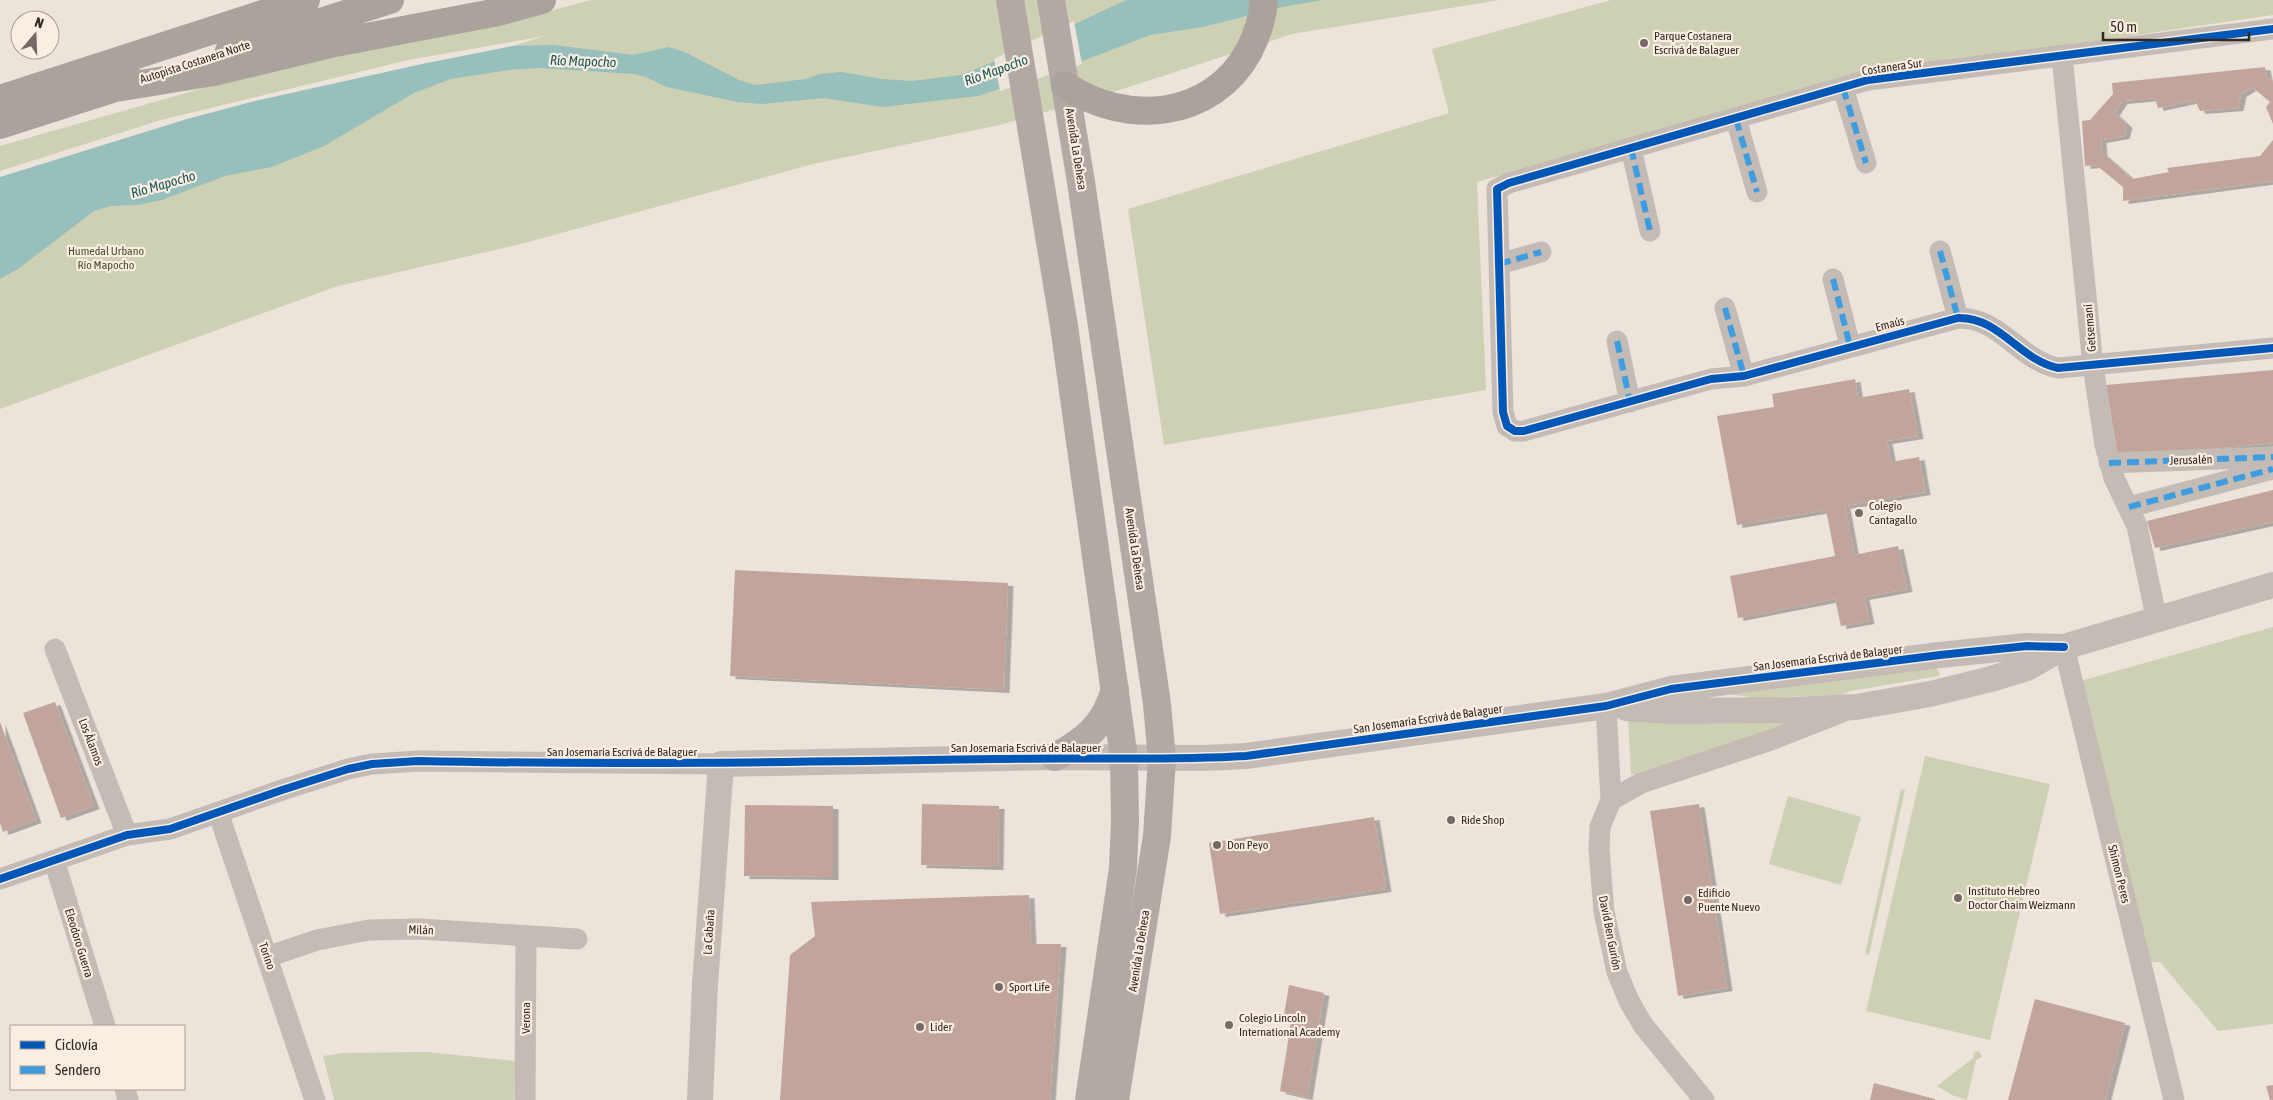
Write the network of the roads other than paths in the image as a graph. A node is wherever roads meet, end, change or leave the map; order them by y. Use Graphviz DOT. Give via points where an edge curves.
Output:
graph roads {
  1 [pos="306,0"];
  2 [pos="390,0"];
  3 [pos="542,0"];
  4 [pos="1010,0"];
  5 [pos="1051,0"];
  6 [pos="1264,0"];
  7 [pos="285,5"];
  8 [pos="2273,29"];
  9 [pos="2062,56"];
  10 [pos="1066,85"];
  11 [pos="116,88"];
  12 [pos="1842,88"];
  13 [pos="0,99"];
  14 [pos="1736,119"];
  15 [pos="0,125"];
  16 [pos="1631,148"];
  17 [pos="1866,163"];
  18 [pos="1757,192"];
  19 [pos="1650,231"];
  20 [pos="1940,251"];
  21 [pos="1542,252"];
  22 [pos="1499,264"];
  23 [pos="1833,279"];
  24 [pos="1725,308"];
  25 [pos="1958,318"];
  26 [pos="1617,341"];
  27 [pos="1850,346"];
  28 [pos="2273,348"];
  29 [pos="2093,366"];
  30 [pos="1744,376"];
  31 [pos="1630,402"];
  32 [pos="2273,457"];
  33 [pos="2109,463"];
  34 [pos="2273,469"];
  35 [pos="2129,507"];
  36 [pos="2273,585"];
  37 [pos="2157,621"];
  38 [pos="2064,647"];
  39 [pos="55,649"];
  40 [pos="1940,656"];
  41 [pos="1115,689"];
  42 [pos="1930,694"];
  43 [pos="1606,706"];
  44 [pos="1856,707"];
  45 [pos="1054,758"];
  46 [pos="1124,758"];
  47 [pos="1162,759"];
  48 [pos="721,764"];
  49 [pos="1611,800"];
  50 [pos="218,812"];
  51 [pos="127,835"];
  52 [pos="54,860"];
  53 [pos="1,877"];
  54 [pos="526,936"];
  55 [pos="577,939"];
  56 [pos="268,957"];
  57 [pos="105,1025"];
  58 [pos="315,1100"];
  59 [pos="525,1100"];
  60 [pos="700,1100"];
  61 [pos="1089,1100"];
  62 [pos="1115,1100"];
  63 [pos="1704,1100"];
  64 [pos="2174,1100"];
  1 -- 7 [label="highway, Autopista Costanera Norte"];
  2 -- 11 [label="highway, Autopista Costanera Norte"];
  3 -- 11 [label="highway" via="214,72"];
  4 -- 41 [label="main road" via="1064,326"];
  5 -- 10 [label="main road, Avenida La Dehesa"];
  6 -- 10 [label="highway" via="1258,30 1245,58 1226,81 1206,97 1184,105 1146,111 1104,105"];
  7 -- 13 [label="highway, Autopista Costanera Norte"];
  8 -- 9 [label="street, Costanera Sur"];
  9 -- 12 [label="street, Costanera Sur" via="1868,80"];
  9 -- 29 [label="street, Getsemaní"];
  10 -- 47 [label="main road, Avenida La Dehesa" via="1158,704"];
  11 -- 15 [label="highway, Autopista Costanera Norte"];
  12 -- 14 [label="street, Costanera Sur"];
  12 -- 17 [label="street"];
  14 -- 16 [label="street, Costanera Sur"];
  14 -- 18 [label="street"];
  16 -- 19 [label="street"];
  16 -- 22 [label="street, Costanera Sur" via="1497,188"];
  20 -- 25 [label="street"];
  21 -- 22 [label="street"];
  22 -- 31 [label="street, Emaús" via="1503,412 1509,428 1524,430"];
  23 -- 27 [label="street"];
  24 -- 30 [label="street"];
  25 -- 27 [label="street, Emaús"];
  25 -- 29 [label="street, Emaús" via="1972,318 1988,324 2048,366"];
  26 -- 31 [label="street"];
  27 -- 30 [label="street, Emaús"];
  28 -- 29 [label="street, Emaús"];
  29 -- 33 [label="street, Getsemaní"];
  30 -- 31 [label="street, Emaús" via="1720,377"];
  32 -- 33 [label="street, Jerusalén"];
  33 -- 35 [label="street, Getsemaní"];
  34 -- 35 [label="street, Jerusalén"];
  35 -- 37 [label="street, Getsemaní" via="2138,533"];
  36 -- 37 [label="street, San Josemaría Escrivá de Balaguer"];
  37 -- 38 [label="street, San Josemaría Escrivá de Balaguer"];
  38 -- 40 [label="street, San Josemaría Escrivá de Balaguer" via="2027,646"];
  38 -- 42 [label="street, San Josemaría Escrivá de Balaguer" via="2027,668"];
  38 -- 64 [label="street, Shimon Peres"];
  39 -- 51 [label="street, Los Álamos"];
  40 -- 42 [label="street" via="1948,662 1951,672 1948,680"];
  40 -- 43 [label="street, San Josemaría Escrivá de Balaguer" via="1671,689"];
  41 -- 45 [label="main road" via="1107,713 1092,733"];
  41 -- 46 [label="main road"];
  42 -- 44 [label="street, San Josemaría Escrivá de Balaguer"];
  43 -- 44 [label="street, San Josemaría Escrivá de Balaguer" via="1673,711"];
  43 -- 47 [label="street, San Josemaría Escrivá de Balaguer" via="1246,756"];
  43 -- 49 [label="street, David Ben Gurión"];
  44 -- 49 [label="street" via="1771,740 1641,783"];
  45 -- 46 [label="street, San Josemaría Escrivá de Balaguer"];
  45 -- 48 [label="street, San Josemaría Escrivá de Balaguer"];
  46 -- 47 [label="street, San Josemaría Escrivá de Balaguer"];
  46 -- 61 [label="main road" via="1123,868"];
  47 -- 62 [label="main road, Avenida La Dehesa" via="1157,836"];
  48 -- 50 [label="street, San Josemaría Escrivá de Balaguer" via="418,761 372,764"];
  48 -- 60 [label="street, La Cabaña"];
  49 -- 63 [label="street, David Ben Gurión" via="1600,827 1598,850 1604,912 1617,972 1643,1025"];
  50 -- 51 [label="street, San Josemaría Escrivá de Balaguer" via="170,829"];
  50 -- 56 [label="street, Torino"];
  51 -- 52 [label="street, San Josemaría Escrivá de Balaguer"];
  52 -- 53 [label="street, San Josemaría Escrivá de Balaguer"];
  52 -- 57 [label="street, Eleodoro Guerra"];
  54 -- 55 [label="street, Milán"];
  54 -- 56 [label="street, Milán" via="369,930 317,940"];
  54 -- 59 [label="street, Verona"];
  56 -- 58 [label="street, Torino"];
}
